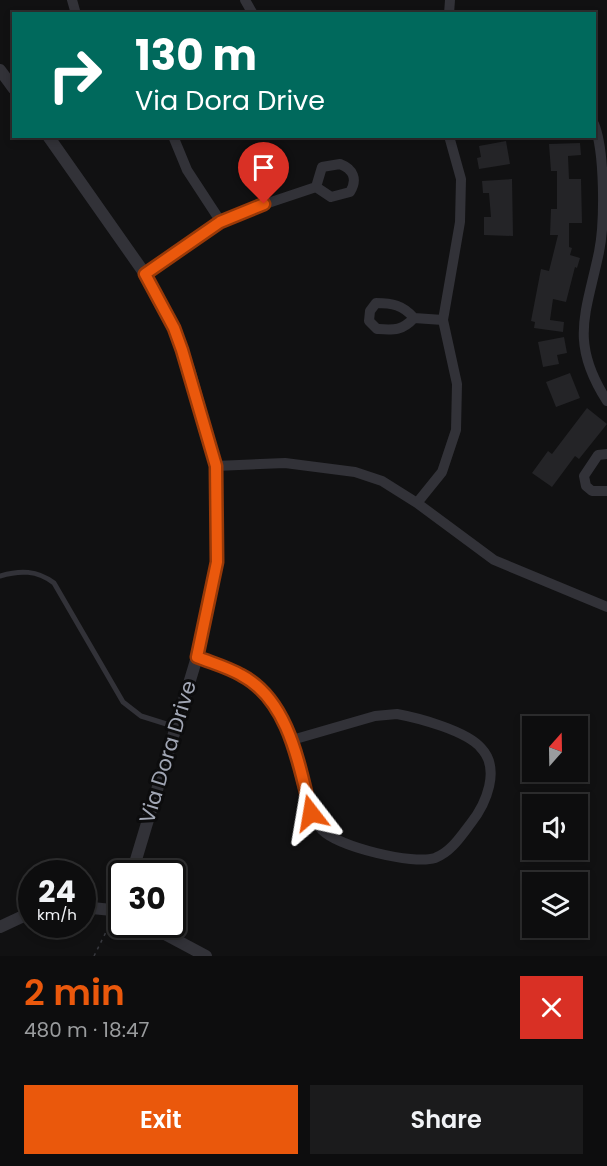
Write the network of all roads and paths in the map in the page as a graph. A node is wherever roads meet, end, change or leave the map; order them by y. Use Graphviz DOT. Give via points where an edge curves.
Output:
graph roads {
  1 [pos="0,70"];
  2 [pos="12,86"];
  3 [pos="596,128"];
  4 [pos="49,138"];
  5 [pos="174,138"];
  6 [pos="450,138"];
  7 [pos="316,188"];
  8 [pos="220,222"];
  9 [pos="145,274"];
  10 [pos="414,318"];
  11 [pos="443,320"];
  12 [pos="607,401"];
  13 [pos="607,454"];
  14 [pos="216,466"];
  15 [pos="607,491"];
  16 [pos="417,503"];
  17 [pos="0,576"];
  18 [pos="607,607"];
  19 [pos="197,657"];
  20 [pos="176,728"];
  21 [pos="292,740"];
  22 [pos="136,860"];
  23 [pos="18,919"];
  24 [pos="0,927"];
  25 [pos="108,928"];
  26 [pos="172,938"];
  27 [pos="94,956"];
  28 [pos="206,956"];
  1 -- 2 [label="street"];
  3 -- 12 [label="street" via="602,154 600,249 582,330 589,367"];
  4 -- 9 [label="street, Via Dora Drive"];
  5 -- 8 [label="street" via="187,170"];
  6 -- 11 [label="street" via="461,179 460,222"];
  7 -- 8 [label="street"];
  8 -- 9 [label="street"];
  9 -- 14 [label="street, Via Dora Drive" via="174,328"];
  10 -- 11 [label="street"];
  11 -- 16 [label="street" via="458,384 456,430 442,472"];
  13 -- 15 [label="street" via="598,455 584,476 591,491"];
  14 -- 16 [label="street" via="285,463 355,472 382,481"];
  14 -- 19 [label="street, Via Dora Drive" via="217,562"];
  16 -- 18 [label="street" via="494,560"];
  17 -- 20 [label="lane" via="24,571 54,583 123,702 141,716"];
  19 -- 20 [label="street, Via Dora Drive"];
  19 -- 21 [label="street" via="243,675 273,702"];
  20 -- 22 [label="street, Via Dora Drive"];
  21 -- 21 [label="street" via="311,813 323,831 357,849 415,859 435,858 450,849 480,811 489,787 491,765 481,747 423,718 375,716"];
  23 -- 24 [label="street"];
  25 -- 27 [label="path"];
  26 -- 28 [label="street"];
}
